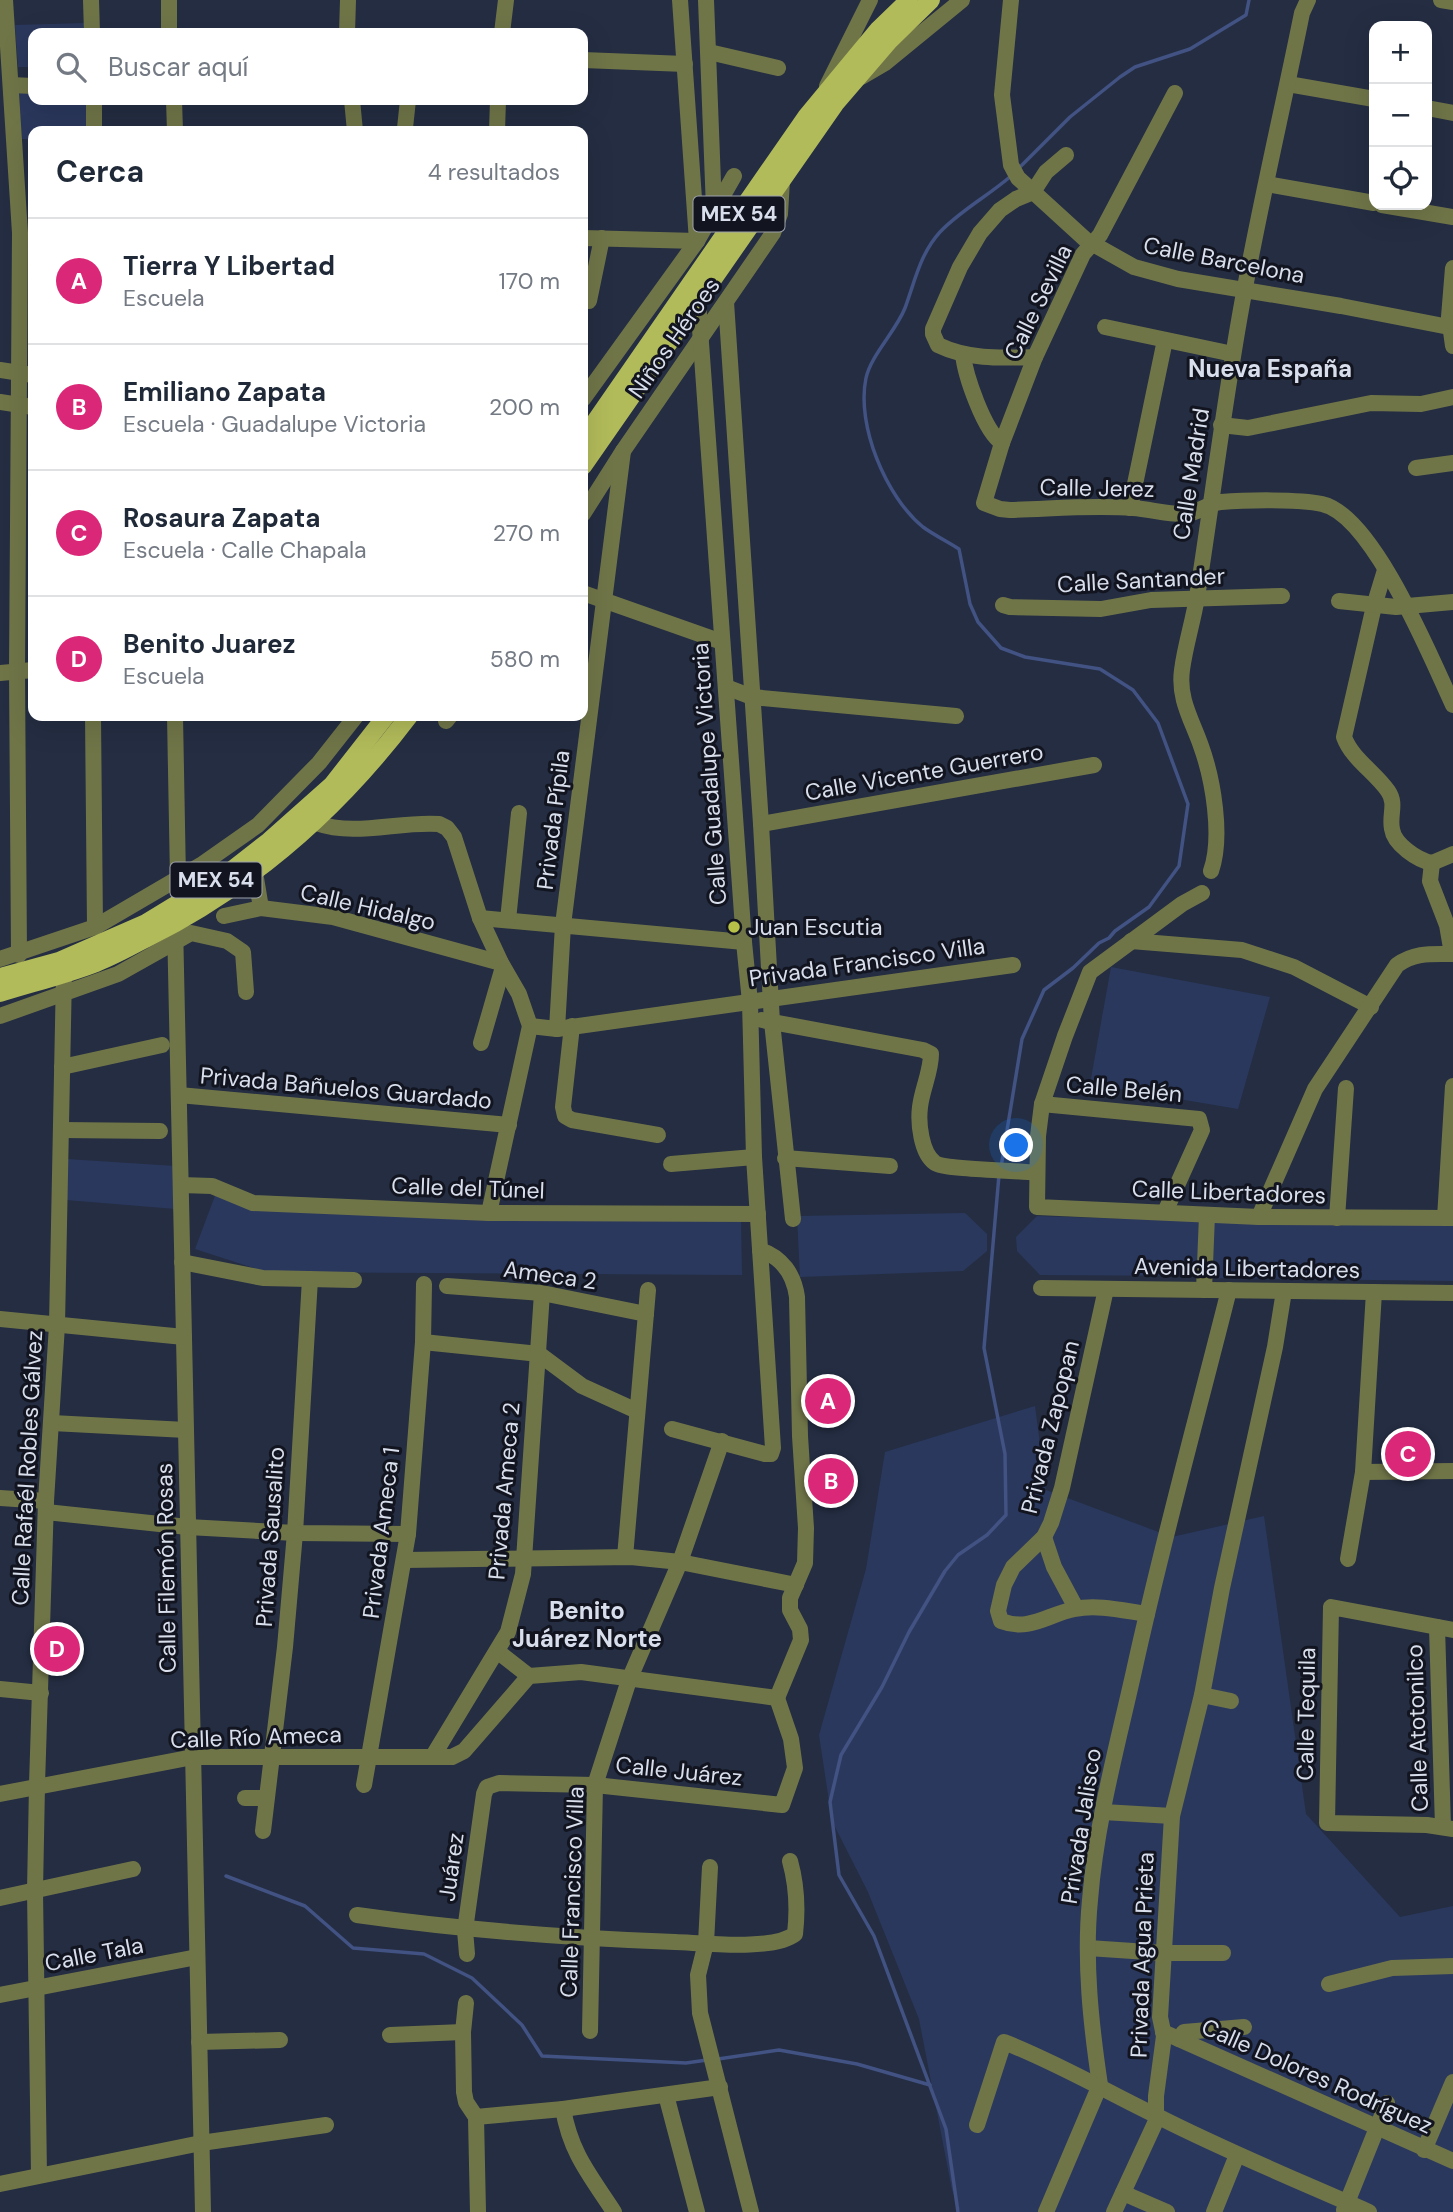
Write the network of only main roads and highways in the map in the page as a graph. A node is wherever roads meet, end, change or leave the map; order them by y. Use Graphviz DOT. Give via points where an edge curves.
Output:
graph roads {
  1 [pos="909,0"];
  2 [pos="931,0"];
  3 [pos="588,432"];
  4 [pos="588,459"];
  5 [pos="382,721"];
  6 [pos="405,721"];
  7 [pos="0,977"];
  8 [pos="0,993"];
  1 -- 3 [label="main road, MEX 54" via="823,94"];
  2 -- 4 [label="main road, MEX 54" via="835,104"];
  5 -- 7 [label="main road, MEX 54" via="332,785 228,873 146,923 59,961"];
  6 -- 8 [label="main road, MEX 54" via="316,823 183,928 99,962"];
}
